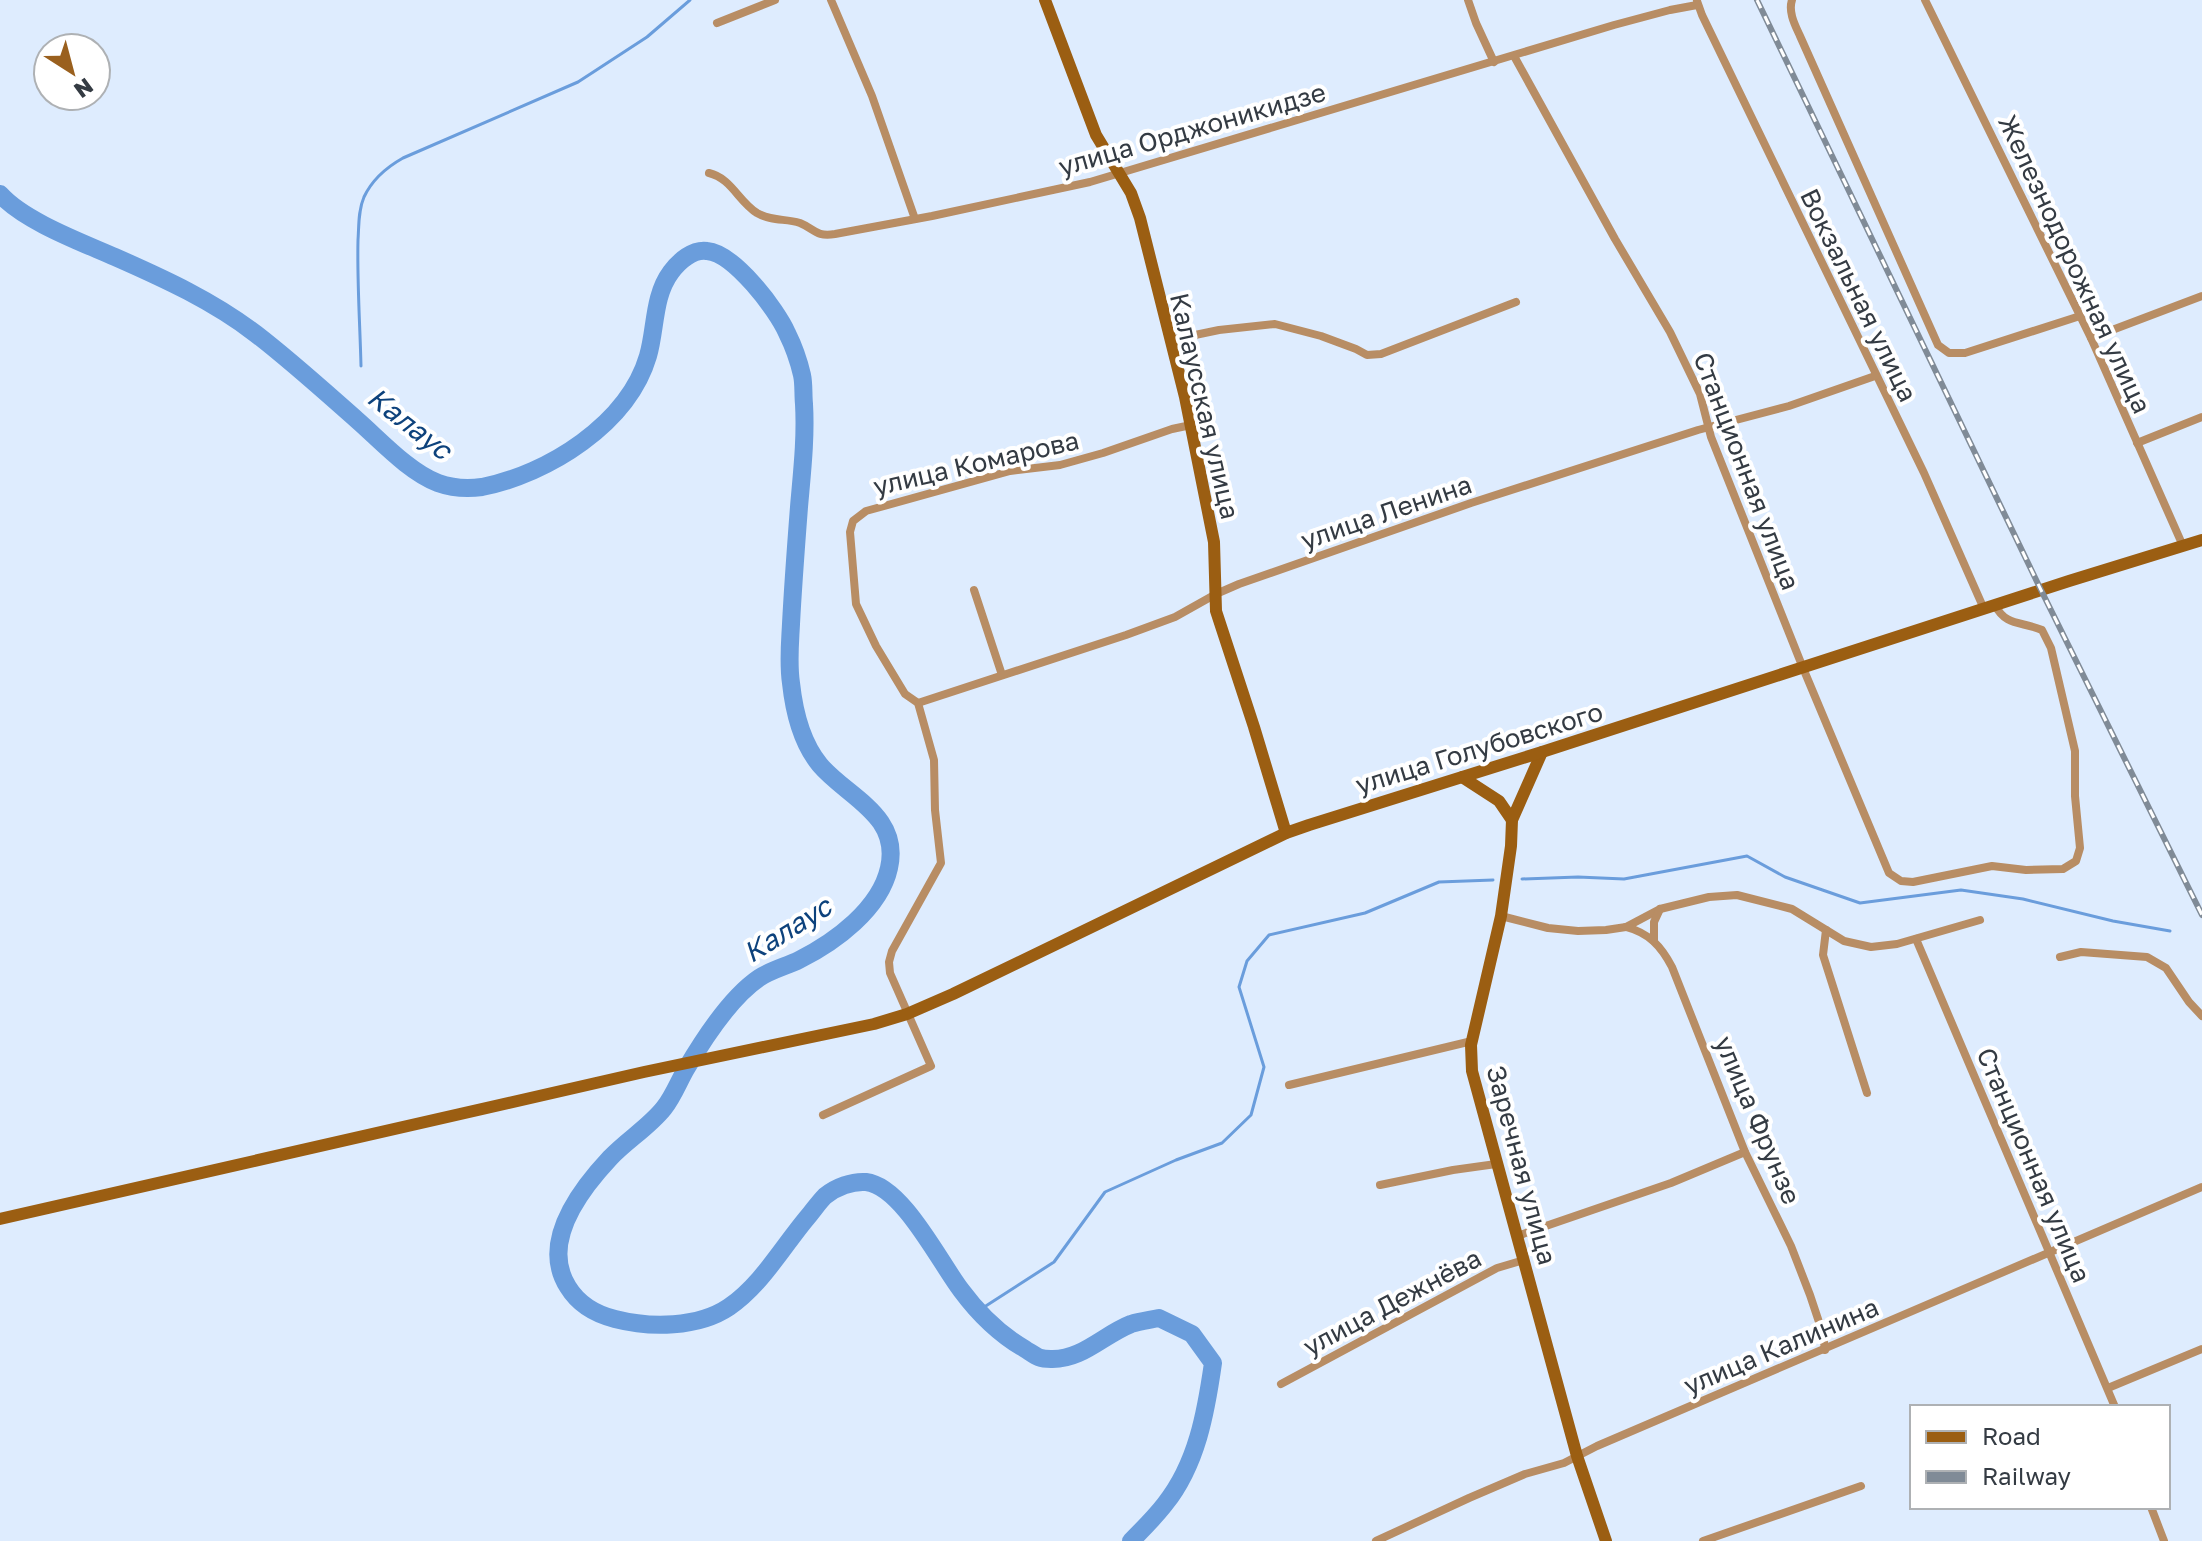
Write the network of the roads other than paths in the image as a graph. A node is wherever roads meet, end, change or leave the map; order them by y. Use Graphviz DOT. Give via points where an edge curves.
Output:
graph roads {
  1 [pos="775,0"];
  2 [pos="831,0"];
  3 [pos="1045,0"];
  4 [pos="1468,0"];
  5 [pos="1925,0"];
  6 [pos="1791,2"];
  7 [pos="1697,3"];
  8 [pos="717,23"];
  9 [pos="1514,56"];
  10 [pos="1494,62"];
  11 [pos="709,173"];
  12 [pos="1118,174"];
  13 [pos="915,219"];
  14 [pos="2202,296"];
  15 [pos="1516,302"];
  16 [pos="2080,316"];
  17 [pos="2091,338"];
  18 [pos="1171,340"];
  19 [pos="1875,376"];
  20 [pos="2202,417"];
  21 [pos="1191,425"];
  22 [pos="1708,427"];
  23 [pos="2137,443"];
  24 [pos="2202,540"];
  25 [pos="2183,546"];
  26 [pos="974,590"];
  27 [pos="1216,594"];
  28 [pos="1990,607"];
  29 [pos="1803,668"];
  30 [pos="1002,675"];
  31 [pos="918,703"];
  32 [pos="1542,752"];
  33 [pos="1462,777"];
  34 [pos="1512,820"];
  35 [pos="1286,833"];
  36 [pos="1660,909"];
  37 [pos="1501,916"];
  38 [pos="1980,920"];
  39 [pos="1626,927"];
  40 [pos="1826,930"];
  41 [pos="1916,939"];
  42 [pos="1654,941"];
  43 [pos="2060,957"];
  44 [pos="907,1014"];
  45 [pos="2202,1016"];
  46 [pos="1472,1041"];
  47 [pos="1289,1085"];
  48 [pos="1867,1093"];
  49 [pos="823,1115"];
  50 [pos="1745,1152"];
  51 [pos="1496,1164"];
  52 [pos="1380,1185"];
  53 [pos="2202,1187"];
  54 [pos="0,1219"];
  55 [pos="1517,1236"];
  56 [pos="2050,1253"];
  57 [pos="1524,1260"];
  58 [pos="2202,1349"];
  59 [pos="1825,1350"];
  60 [pos="1281,1384"];
  61 [pos="2108,1388"];
  62 [pos="2114,1405"];
  63 [pos="1577,1456"];
  64 [pos="1861,1486"];
  65 [pos="2152,1509"];
  66 [pos="1376,1541"];
  67 [pos="1606,1541"];
  68 [pos="1703,1541"];
  69 [pos="2164,1541"];
  1 -- 8 [label="street"];
  2 -- 13 [label="street"];
  3 -- 12 [label="street, Калаусская улица" via="1096,135"];
  4 -- 10 [label="street"];
  5 -- 16 [label="street, Железнодорожная улица"];
  6 -- 16 [label="street, Вокзальная улица" via="1791,15 1938,345 1949,353 1965,353"];
  7 -- 9 [label="street, улица Орджоникидзе"];
  7 -- 19 [label="street, Вокзальная улица"];
  9 -- 10 [label="street, улица Орджоникидзе"];
  9 -- 22 [label="street, Станционная улица" via="1670,332 1700,394"];
  10 -- 12 [label="street, улица Орджоникидзе"];
  11 -- 13 [label="street, улица Орджоникидзе" via="719,175 755,211 769,219 800,223 815,234"];
  12 -- 13 [label="street, улица Орджоникидзе"];
  12 -- 18 [label="street, Калаусская улица" via="1140,218"];
  14 -- 17 [label="street"];
  15 -- 18 [label="street" via="1381,354 1367,355 1275,324"];
  16 -- 17 [label="street, Железнодорожная улица"];
  17 -- 23 [label="street, Железнодорожная улица"];
  18 -- 21 [label="street, Калаусская улица"];
  19 -- 22 [label="street, улица Ленина"];
  19 -- 28 [label="street, Вокзальная улица"];
  20 -- 23 [label="street"];
  21 -- 27 [label="street, Калаусская улица" via="1214,542"];
  21 -- 31 [label="street, улица Комарова" via="1060,465 1010,471 858,515 850,532 856,604 905,694"];
  22 -- 27 [label="street, улица Ленина" via="1471,503"];
  22 -- 29 [label="street, Станционная улица"];
  23 -- 25 [label="street, Железнодорожная улица"];
  24 -- 25 [label="street, улица Голубовского"];
  25 -- 28 [label="street, улица Голубовского"];
  26 -- 30 [label="street"];
  27 -- 30 [label="street, улица Ленина" via="1175,617"];
  27 -- 35 [label="street, Калаусская улица" via="1220,625"];
  28 -- 29 [label="street, улица Голубовского"];
  28 -- 29 [label="street, Станционная улица" via="2009,621 2042,630 2051,648 2075,751 2080,848 2072,865 2063,869 1992,866 1913,882 1889,873"];
  29 -- 32 [label="street, улица Голубовского"];
  30 -- 31 [label="street, улица Ленина"];
  31 -- 44 [label="street, улица Комарова" via="934,760 941,863 889,962"];
  32 -- 33 [label="street, улица Голубовского"];
  32 -- 34 [label="street, Заречная улица"];
  33 -- 34 [label="street" via="1499,801"];
  33 -- 35 [label="street, улица Голубовского"];
  34 -- 37 [label="street, Заречная улица"];
  35 -- 44 [label="street, улица Голубовского"];
  36 -- 39 [label="street"];
  36 -- 40 [label="street" via="1737,895 1792,909"];
  36 -- 42 [label="street"];
  37 -- 39 [label="street" via="1578,931"];
  37 -- 46 [label="street, Заречная улица"];
  38 -- 41 [label="street"];
  39 -- 42 [label="street"];
  40 -- 41 [label="street" via="1871,947"];
  40 -- 48 [label="street" via="1823,955"];
  41 -- 56 [label="street, Станционная улица"];
  42 -- 50 [label="street, улица Фрунзе" via="1672,967"];
  43 -- 45 [label="street" via="2081,952 2147,957 2166,968"];
  44 -- 49 [label="street, улица Комарова" via="931,1066"];
  44 -- 54 [label="street, улица Голубовского"];
  46 -- 47 [label="street"];
  46 -- 51 [label="street, Заречная улица" via="1472,1071"];
  50 -- 55 [label="street"];
  50 -- 59 [label="street, улица Фрунзе" via="1791,1246"];
  51 -- 52 [label="street"];
  51 -- 55 [label="street, Заречная улица"];
  53 -- 56 [label="street, улица Калинина"];
  55 -- 57 [label="street, Заречная улица"];
  56 -- 59 [label="street, улица Калинина"];
  56 -- 61 [label="street, Станционная улица"];
  57 -- 60 [label="street, улица Дежнёва" via="1497,1268"];
  57 -- 63 [label="street, Заречная улица"];
  58 -- 61 [label="street"];
  59 -- 63 [label="street, улица Калинина"];
  61 -- 62 [label="street, Станционная улица"];
  63 -- 66 [label="street, улица Калинина"];
  63 -- 67 [label="street, Заречная улица"];
  64 -- 68 [label="street"];
  65 -- 69 [label="street"];
}
